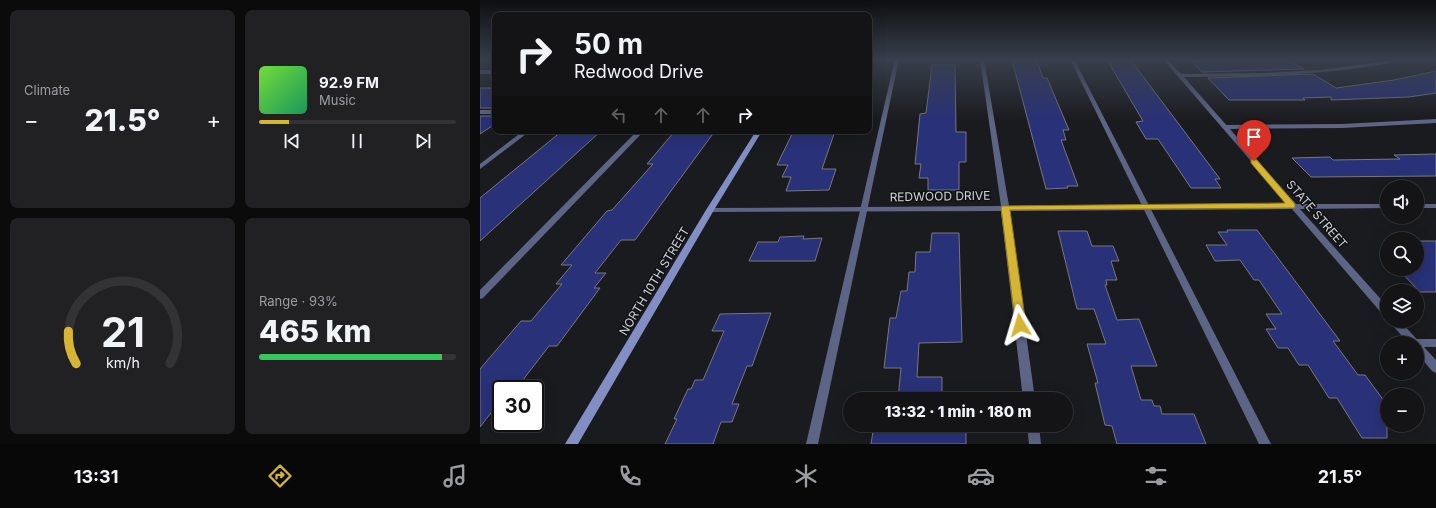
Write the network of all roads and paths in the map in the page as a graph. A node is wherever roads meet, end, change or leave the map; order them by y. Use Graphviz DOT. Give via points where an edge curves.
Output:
graph roads {
  1 [pos="893,80"];
  2 [pos="985,80"];
  3 [pos="1082,80"];
  4 [pos="1184,80"];
  5 [pos="480,112"];
  6 [pos="492,112"];
  7 [pos="1436,121"];
  8 [pos="1225,128"];
  9 [pos="523,134"];
  10 [pos="638,134"];
  11 [pos="757,134"];
  12 [pos="480,167"];
  13 [pos="1292,206"];
  14 [pos="1380,206"];
  15 [pos="1424,206"];
  16 [pos="1436,206"];
  17 [pos="1146,207"];
  18 [pos="1005,208"];
  19 [pos="864,209"];
  20 [pos="710,210"];
  21 [pos="480,296"];
  22 [pos="1380,305"];
  23 [pos="1400,328"];
  24 [pos="1408,336"];
  25 [pos="1424,343"];
  26 [pos="1436,343"];
  27 [pos="1424,354"];
  28 [pos="1436,368"];
  29 [pos="1028,392"];
  30 [pos="1033,432"];
  31 [pos="571,444"];
  32 [pos="812,444"];
  33 [pos="1035,444"];
  34 [pos="1265,444"];
  1 -- 19 [label="street"];
  2 -- 18 [label="street"];
  3 -- 17 [label="street"];
  4 -- 8 [label="street, STATE STREET"];
  5 -- 6 [label="street"];
  7 -- 8 [label="street"];
  8 -- 13 [label="street, STATE STREET"];
  9 -- 12 [label="street"];
  10 -- 21 [label="street"];
  11 -- 20 [label="main road, NORTH 10TH STREET"];
  13 -- 14 [label="street, REDWOOD DRIVE"];
  13 -- 17 [label="street, REDWOOD DRIVE"];
  13 -- 22 [label="street, STATE STREET"];
  15 -- 16 [label="street"];
  17 -- 18 [label="street, REDWOOD DRIVE"];
  17 -- 34 [label="street"];
  18 -- 19 [label="street, REDWOOD DRIVE"];
  18 -- 29 [label="street"];
  19 -- 20 [label="street, REDWOOD DRIVE"];
  19 -- 32 [label="street"];
  20 -- 31 [label="main road, NORTH 10TH STREET"];
  23 -- 24 [label="street"];
  25 -- 26 [label="street"];
  27 -- 28 [label="street"];
  30 -- 33 [label="street"];
}
